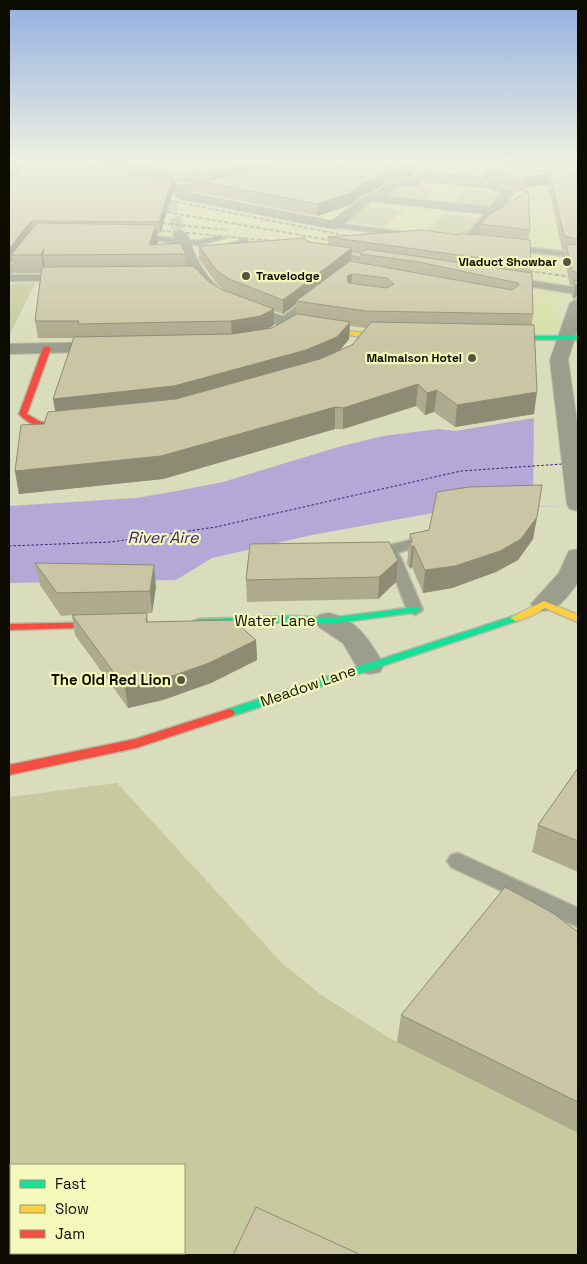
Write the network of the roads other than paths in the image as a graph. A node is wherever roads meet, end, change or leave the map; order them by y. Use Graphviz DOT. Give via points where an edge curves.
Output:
graph roads {
  1 [pos="308,220"];
  2 [pos="340,220"];
  3 [pos="486,220"];
  4 [pos="334,225"];
  5 [pos="121,236"];
  6 [pos="419,236"];
  7 [pos="178,237"];
  8 [pos="221,238"];
  9 [pos="244,241"];
  10 [pos="467,242"];
  11 [pos="31,243"];
  12 [pos="503,247"];
  13 [pos="207,251"];
  14 [pos="320,253"];
  15 [pos="578,255"];
  16 [pos="363,259"];
  17 [pos="373,260"];
  18 [pos="352,267"];
  19 [pos="9,273"];
  20 [pos="9,278"];
  21 [pos="75,278"];
  22 [pos="500,279"];
  23 [pos="322,291"];
  24 [pos="578,291"];
  25 [pos="578,303"];
  26 [pos="288,322"];
  27 [pos="273,335"];
  28 [pos="364,335"];
  29 [pos="413,337"];
  30 [pos="491,338"];
  31 [pos="571,338"];
  32 [pos="125,347"];
  33 [pos="47,348"];
  34 [pos="354,348"];
  35 [pos="9,349"];
  36 [pos="81,423"];
  37 [pos="42,427"];
  38 [pos="24,435"];
  39 [pos="578,504"];
  40 [pos="412,544"];
  41 [pos="366,550"];
  42 [pos="387,552"];
  43 [pos="578,556"];
  44 [pos="544,604"];
  45 [pos="415,610"];
  46 [pos="578,619"];
  47 [pos="328,620"];
  48 [pos="184,622"];
  49 [pos="126,624"];
  50 [pos="9,627"];
  51 [pos="370,664"];
  52 [pos="9,770"];
  53 [pos="458,860"];
  54 [pos="578,918"];
  1 -- 4 [label="street"];
  2 -- 4 [label="street"];
  3 -- 10 [label="street"];
  4 -- 6 [label="lane" via="403,231"];
  5 -- 7 [label="lane"];
  7 -- 8 [label="lane" via="197,244"];
  7 -- 26 [label="street" via="189,254 191,277 225,299"];
  9 -- 13 [label="lane"];
  11 -- 19 [label="lane"];
  12 -- 15 [label="lane"];
  14 -- 16 [label="lane"];
  16 -- 17 [label="lane"];
  16 -- 18 [label="lane"];
  20 -- 21 [label="lane"];
  22 -- 24 [label="lane"];
  23 -- 26 [label="lane"];
  25 -- 31 [label="street"];
  26 -- 27 [label="street"];
  26 -- 28 [label="street"];
  28 -- 29 [label="street"];
  28 -- 34 [label="street"];
  30 -- 31 [label="street"];
  31 -- 39 [label="street" via="559,360"];
  32 -- 33 [label="street"];
  33 -- 35 [label="street"];
  33 -- 37 [label="street" via="24,414 28,422"];
  36 -- 37 [label="street"];
  37 -- 38 [label="street"];
  40 -- 42 [label="lane"];
  41 -- 42 [label="lane"];
  42 -- 45 [label="lane" via="401,571"];
  43 -- 44 [label="street, Meadow Lane" via="578,563 564,585"];
  44 -- 46 [label="street"];
  44 -- 51 [label="street, Meadow Lane" via="494,626"];
  45 -- 47 [label="street"];
  47 -- 48 [label="street, Water Lane"];
  47 -- 51 [label="street, Water Lane" via="354,638"];
  49 -- 50 [label="street"];
  51 -- 52 [label="street, Meadow Lane" via="136,743"];
  53 -- 54 [label="lane"];
}
